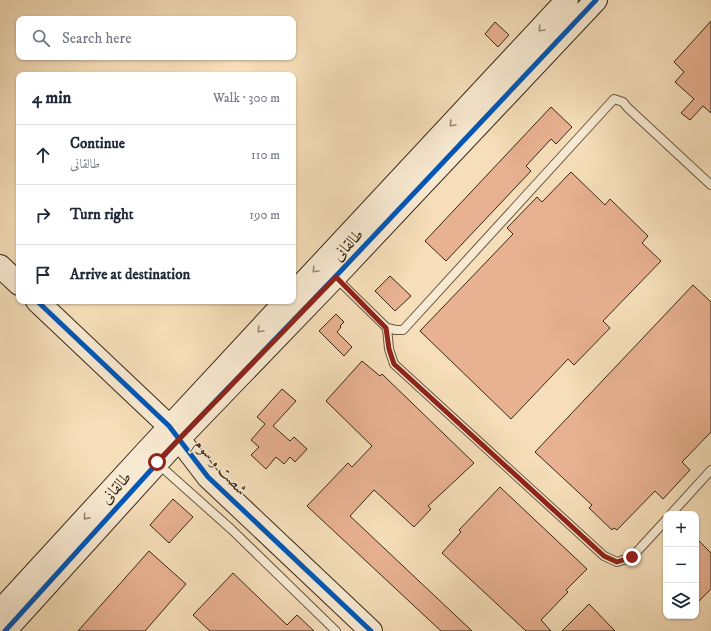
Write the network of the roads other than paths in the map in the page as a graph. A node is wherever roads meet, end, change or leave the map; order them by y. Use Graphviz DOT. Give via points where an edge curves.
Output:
graph roads {
  1 [pos="567,0"];
  2 [pos="596,0"];
  3 [pos="711,185"];
  4 [pos="0,266"];
  5 [pos="336,277"];
  6 [pos="16,281"];
  7 [pos="296,291"];
  8 [pos="40,304"];
  9 [pos="283,304"];
  10 [pos="386,328"];
  11 [pos="174,432"];
  12 [pos="157,462"];
  13 [pos="711,470"];
  14 [pos="674,511"];
  15 [pos="663,523"];
  16 [pos="0,611"];
  17 [pos="5,631"];
  18 [pos="336,631"];
  19 [pos="371,631"];
  1 -- 7 [label="street, طالقانی, one-way"];
  2 -- 5 [label="street, طالقانی"];
  3 -- 10 [label="lane" via="623,102 614,99 403,330"];
  4 -- 6 [label="street"];
  5 -- 10 [label="lane"];
  5 -- 11 [label="street, طالقانی"];
  8 -- 11 [label="street, شصت و سوم"];
  9 -- 11 [label="street, طالقانی, one-way"];
  10 -- 15 [label="lane" via="394,364 604,556 617,562 632,557"];
  11 -- 12 [label="street, طالقانی"];
  11 -- 16 [label="street, طالقانی, one-way"];
  11 -- 19 [label="street, شصت و سوم" via="208,477"];
  12 -- 17 [label="street, طالقانی"];
  12 -- 18 [label="lane" via="231,529"];
  13 -- 14 [label="lane"];
}
